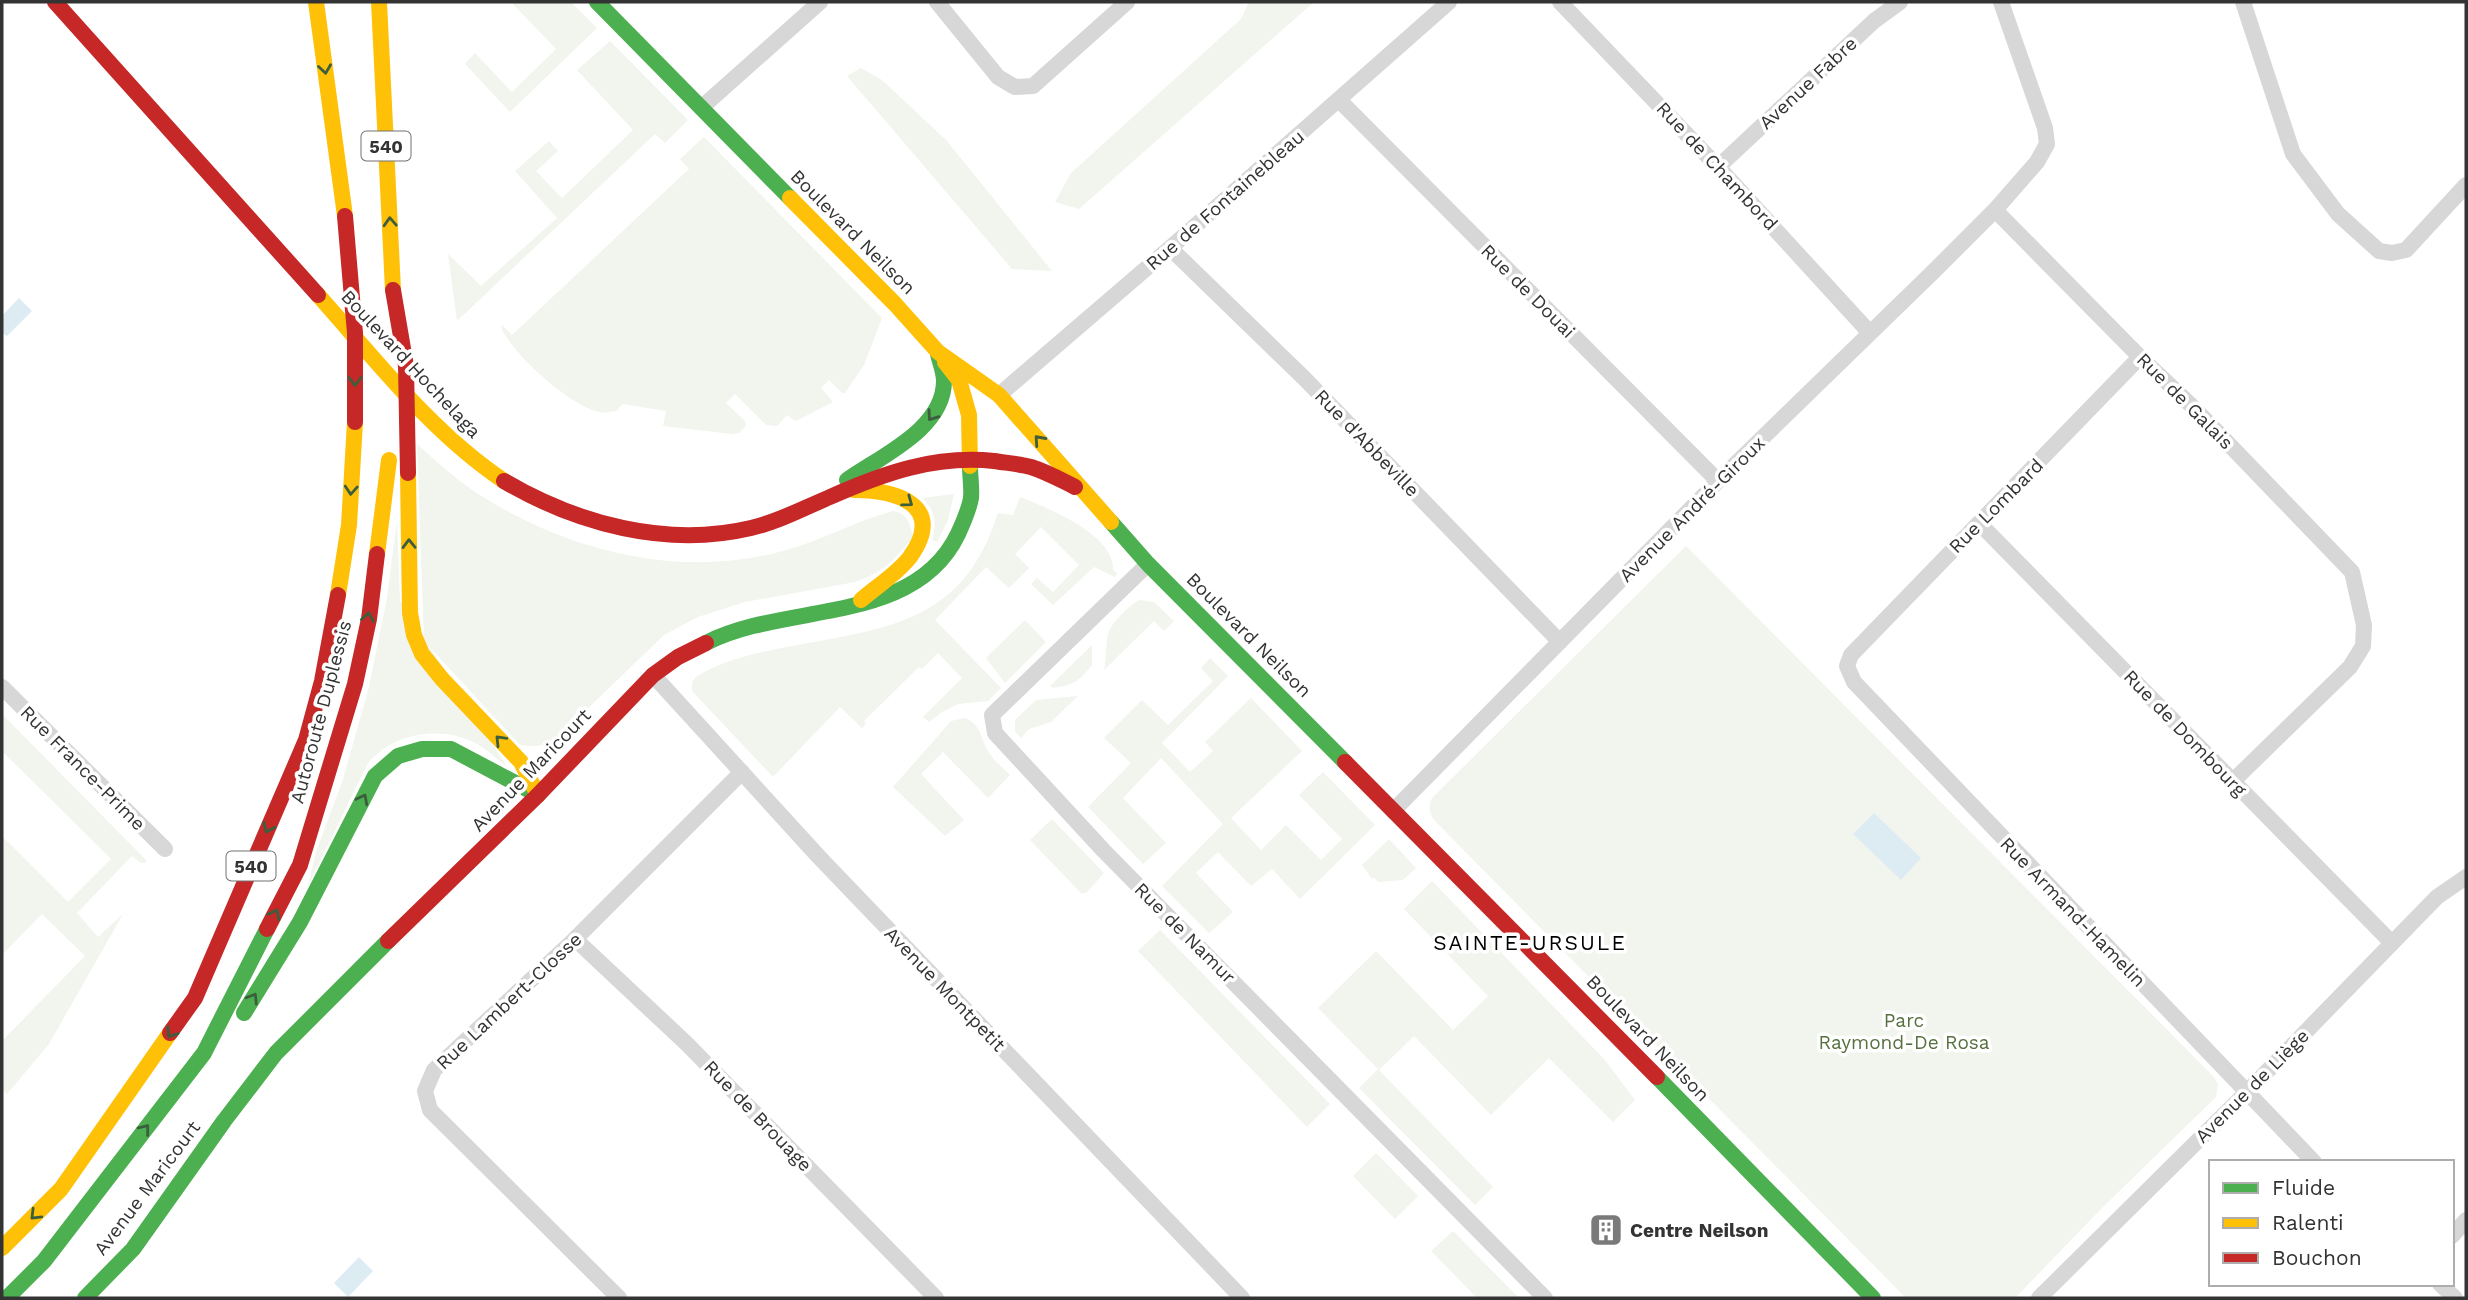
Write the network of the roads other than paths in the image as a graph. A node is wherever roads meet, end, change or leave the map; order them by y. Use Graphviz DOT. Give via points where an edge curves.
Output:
graph roads {
  1 [pos="55,2"];
  2 [pos="316,2"];
  3 [pos="379,2"];
  4 [pos="597,2"];
  5 [pos="820,2"];
  6 [pos="937,2"];
  7 [pos="1127,2"];
  8 [pos="1449,2"];
  9 [pos="1560,2"];
  10 [pos="1899,2"];
  11 [pos="2001,2"];
  12 [pos="2243,2"];
  13 [pos="1339,100"];
  14 [pos="701,108"];
  15 [pos="1718,167"];
  16 [pos="2466,186"];
  17 [pos="1995,210"];
  18 [pos="1170,248"];
  19 [pos="393,290"];
  20 [pos="1870,333"];
  21 [pos="938,352"];
  22 [pos="2140,357"];
  23 [pos="999,395"];
  24 [pos="391,401"];
  25 [pos="389,454"];
  26 [pos="971,457"];
  27 [pos="1718,481"];
  28 [pos="1085,492"];
  29 [pos="820,501"];
  30 [pos="1979,523"];
  31 [pos="1148,564"];
  32 [pos="856,605"];
  33 [pos="1560,642"];
  34 [pos="1851,655"];
  35 [pos="653,675"];
  36 [pos="2,687"];
  37 [pos="743,772"];
  38 [pos="2232,782"];
  39 [pos="538,795"];
  40 [pos="1393,811"];
  41 [pos="165,849"];
  42 [pos="2466,877"];
  43 [pos="575,939"];
  44 [pos="2391,942"];
  45 [pos="2246,1093"];
  46 [pos="2312,1160"];
  47 [pos="2466,1220"];
  48 [pos="2454,1234"];
  49 [pos="2,1248"];
  50 [pos="44,1261"];
  51 [pos="2442,1286"];
  52 [pos="7,1298"];
  53 [pos="85,1298"];
  54 [pos="618,1298"];
  55 [pos="936,1298"];
  56 [pos="1242,1298"];
  57 [pos="1545,1298"];
  58 [pos="1873,1298"];
  59 [pos="2039,1298"];
  60 [pos="2455,1298"];
  1 -- 29 [label="main road, Boulevard Hochelaga" via="427,416 477,463 506,482 582,517 670,534 749,528"];
  2 -- 49 [label="main road, Autoroute Duplessis / 540, one-way, bridge" via="345,216 355,333 349,526 322,681 306,740 195,998 61,1189"];
  19 -- 3 [label="main road, 540, one-way"];
  4 -- 14 [label="main road, Boulevard Neilson"];
  5 -- 14 [label="street"];
  6 -- 7 [label="street" via="998,77 1015,87 1032,86"];
  8 -- 13 [label="street, Rue de Fontainebleau"];
  9 -- 15 [label="street, Rue de Chambord"];
  10 -- 15 [label="street, Avenue Fabre"];
  11 -- 17 [label="street" via="2047,144"];
  12 -- 16 [label="street" via="2293,154 2338,214 2379,251 2406,250"];
  13 -- 18 [label="street, Rue de Fontainebleau"];
  13 -- 27 [label="street, Rue de Douai"];
  14 -- 21 [label="main road, Boulevard Neilson"];
  15 -- 20 [label="street, Rue de Chambord"];
  17 -- 20 [label="street, Avenue André-Giroux"];
  17 -- 22 [label="street, Rue de Galais"];
  18 -- 23 [label="street, Rue de Fontainebleau"];
  18 -- 33 [label="street, Rue d'Abbeville" via="1305,379"];
  19 -- 24 [label="main road, 540, bridge"];
  39 -- 19 [label="main road, one-way, bridge" via="521,762 442,679 414,635 406,366"];
  20 -- 27 [label="street, Avenue André-Giroux"];
  21 -- 23 [label="main road, Boulevard Neilson"];
  21 -- 26 [label="main road, Avenue Maricourt" via="964,393"];
  21 -- 29 [label="main road, one-way" via="944,380 936,413 905,443"];
  22 -- 30 [label="street, Rue Lombard"];
  22 -- 38 [label="street, Rue de Galais" via="2353,572 2359,596 2363,646 2350,667"];
  28 -- 23 [label="main road, Boulevard Neilson, one-way"];
  50 -- 25 [label="main road, Autoroute Duplessis / 540, one-way" via="204,1053 300,865 355,684 369,619"];
  26 -- 28 [label="main road, Boulevard Hochelaga" via="1030,467"];
  26 -- 29 [label="main road, Boulevard Hochelaga" via="908,466"];
  26 -- 32 [label="main road, Avenue Maricourt" via="971,499 953,544 941,560 909,586"];
  27 -- 33 [label="street, Avenue André-Giroux"];
  28 -- 31 [label="main road, Boulevard Neilson"];
  29 -- 32 [label="main road, one-way" via="852,490 878,491 906,498 920,512 922,534 903,566"];
  30 -- 34 [label="street, Rue Lombard"];
  30 -- 38 [label="street, Rue de Dombourg"];
  31 -- 40 [label="main road, Boulevard Neilson"];
  31 -- 57 [label="street, Rue de Namur" via="992,715 995,733 1104,851"];
  32 -- 35 [label="main road, Avenue Maricourt" via="721,635"];
  33 -- 40 [label="street, Avenue André-Giroux"];
  34 -- 45 [label="street, Rue Armand-Hamelin" via="1847,666 1854,682"];
  35 -- 37 [label="street, Avenue Montpetit"];
  35 -- 39 [label="main road, Avenue Maricourt"];
  36 -- 41 [label="street, Rue France-Prime"];
  37 -- 43 [label="street, Rue Lambert-Closse"];
  37 -- 56 [label="street, Avenue Montpetit" via="819,858"];
  38 -- 44 [label="street, Rue de Dombourg"];
  50 -- 39 [label="main road, one-way" via="81,1231 206,1075 300,922 375,776 398,755 451,749"];
  39 -- 53 [label="main road, Avenue Maricourt" via="276,1053 133,1249"];
  40 -- 58 [label="main road, Boulevard Neilson"];
  42 -- 44 [label="street, Avenue de Liège" via="2437,897"];
  43 -- 54 [label="street, Rue Lambert-Closse" via="435,1070 425,1091 430,1110"];
  43 -- 55 [label="street, Rue de Brouage" via="687,1044"];
  44 -- 45 [label="street, Avenue de Liège"];
  45 -- 46 [label="street, Rue Armand-Hamelin"];
  45 -- 59 [label="street, Avenue de Liège"];
  47 -- 48 [label="street"];
  50 -- 52 [label="main road, Autoroute Duplessis / 540"];
  51 -- 60 [label="street"];
}
